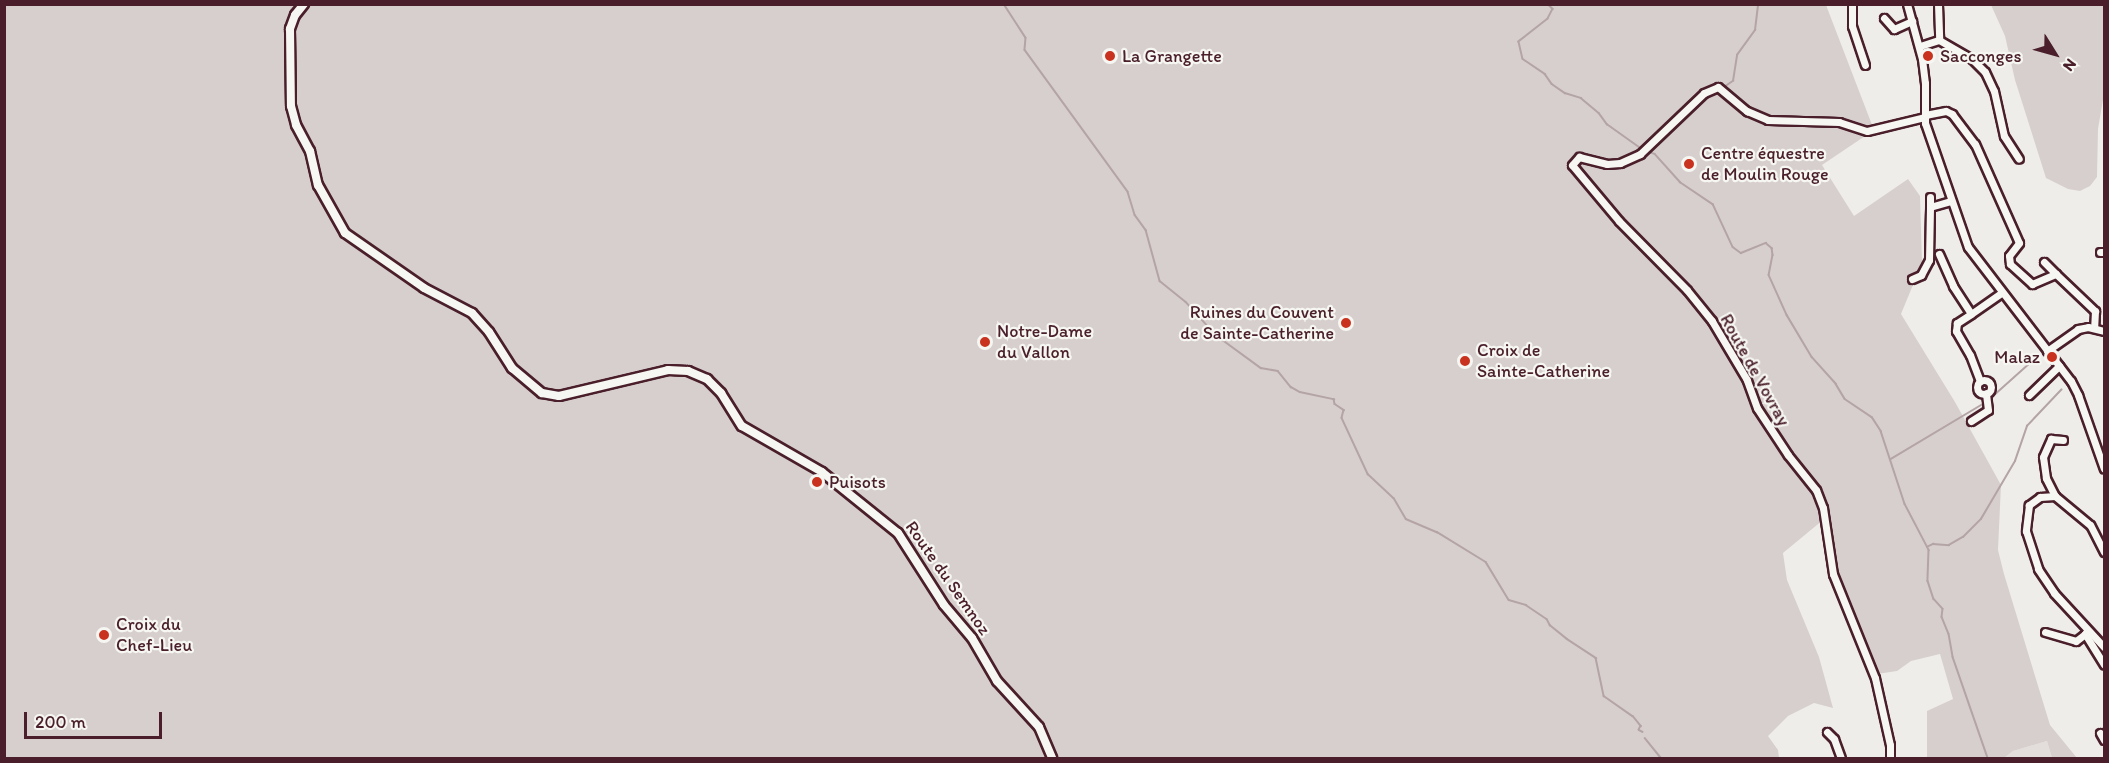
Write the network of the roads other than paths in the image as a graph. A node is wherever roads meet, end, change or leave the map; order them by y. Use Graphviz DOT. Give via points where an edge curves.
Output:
graph roads {
  1 [pos="304,4"];
  2 [pos="1852,4"];
  3 [pos="1907,4"];
  4 [pos="1938,4"];
  5 [pos="1884,18"];
  6 [pos="1912,21"];
  7 [pos="1940,40"];
  8 [pos="1920,46"];
  9 [pos="1865,65"];
  10 [pos="1925,116"];
  11 [pos="2019,159"];
  12 [pos="1930,197"];
  13 [pos="1951,201"];
  14 [pos="1930,207"];
  15 [pos="1939,254"];
  16 [pos="2044,262"];
  17 [pos="2055,274"];
  18 [pos="1912,279"];
  19 [pos="2001,293"];
  20 [pos="1971,314"];
  21 [pos="2094,328"];
  22 [pos="2104,331"];
  23 [pos="2047,351"];
  24 [pos="2059,366"];
  25 [pos="2029,395"];
  26 [pos="1971,421"];
  27 [pos="2063,440"];
  28 [pos="2101,447"];
  29 [pos="2104,469"];
  30 [pos="2055,496"];
  31 [pos="2104,552"];
  32 [pos="2045,632"];
  33 [pos="2086,632"];
  34 [pos="2104,647"];
  35 [pos="2104,664"];
  36 [pos="1827,732"];
  37 [pos="2100,733"];
  38 [pos="2104,740"];
  39 [pos="1052,759"];
  40 [pos="1840,759"];
  41 [pos="1890,759"];
  1 -- 39 [label="main road, Route du Semnoz" via="290,29 291,106 313,159 318,185 337,222 354,240 424,288 472,313 512,368 549,396 668,370 688,371 707,379 742,426 822,472 898,533 944,604 972,638 997,681 1039,727"];
  2 -- 9 [label="street" via="1852,26"];
  3 -- 6 [label="street"];
  4 -- 7 [label="street"];
  5 -- 6 [label="street" via="1894,29"];
  6 -- 8 [label="street"];
  7 -- 8 [label="street"];
  7 -- 11 [label="street" via="1985,72 1994,91 2004,136"];
  8 -- 10 [label="street"];
  10 -- 13 [label="street"];
  10 -- 17 [label="street" via="1948,112 1958,119 1975,144 2019,243 2009,256 2010,264 2032,284"];
  10 -- 41 [label="street, Route de Vovray" via="1867,131 1839,122 1768,120 1747,111 1718,87 1704,93 1644,151 1620,163 1579,157 1572,165 1619,221 1695,299 1736,359 1772,433 1816,490 1823,508 1833,574 1875,678"];
  12 -- 14 [label="street"];
  13 -- 14 [label="street"];
  13 -- 19 [label="street" via="1968,247"];
  14 -- 18 [label="street" via="1929,260 1921,275"];
  15 -- 20 [label="street"];
  16 -- 17 [label="street"];
  17 -- 21 [label="street" via="2096,311"];
  19 -- 20 [label="street"];
  19 -- 23 [label="street"];
  20 -- 26 [label="street" via="1957,322 1956,331 1980,381 1977,389 1986,393 1988,410"];
  21 -- 22 [label="street"];
  21 -- 23 [label="street" via="2078,329"];
  23 -- 24 [label="street"];
  24 -- 25 [label="street"];
  24 -- 28 [label="street" via="2078,395"];
  27 -- 30 [label="street" via="2051,439 2043,457 2046,478"];
  28 -- 29 [label="street"];
  30 -- 31 [label="street" via="2090,525"];
  30 -- 33 [label="street" via="2036,499 2027,509 2030,550 2045,582"];
  32 -- 33 [label="street" via="2076,641"];
  33 -- 34 [label="street"];
  33 -- 35 [label="street"];
  36 -- 40 [label="street" via="1834,739"];
  37 -- 38 [label="street"];
}
